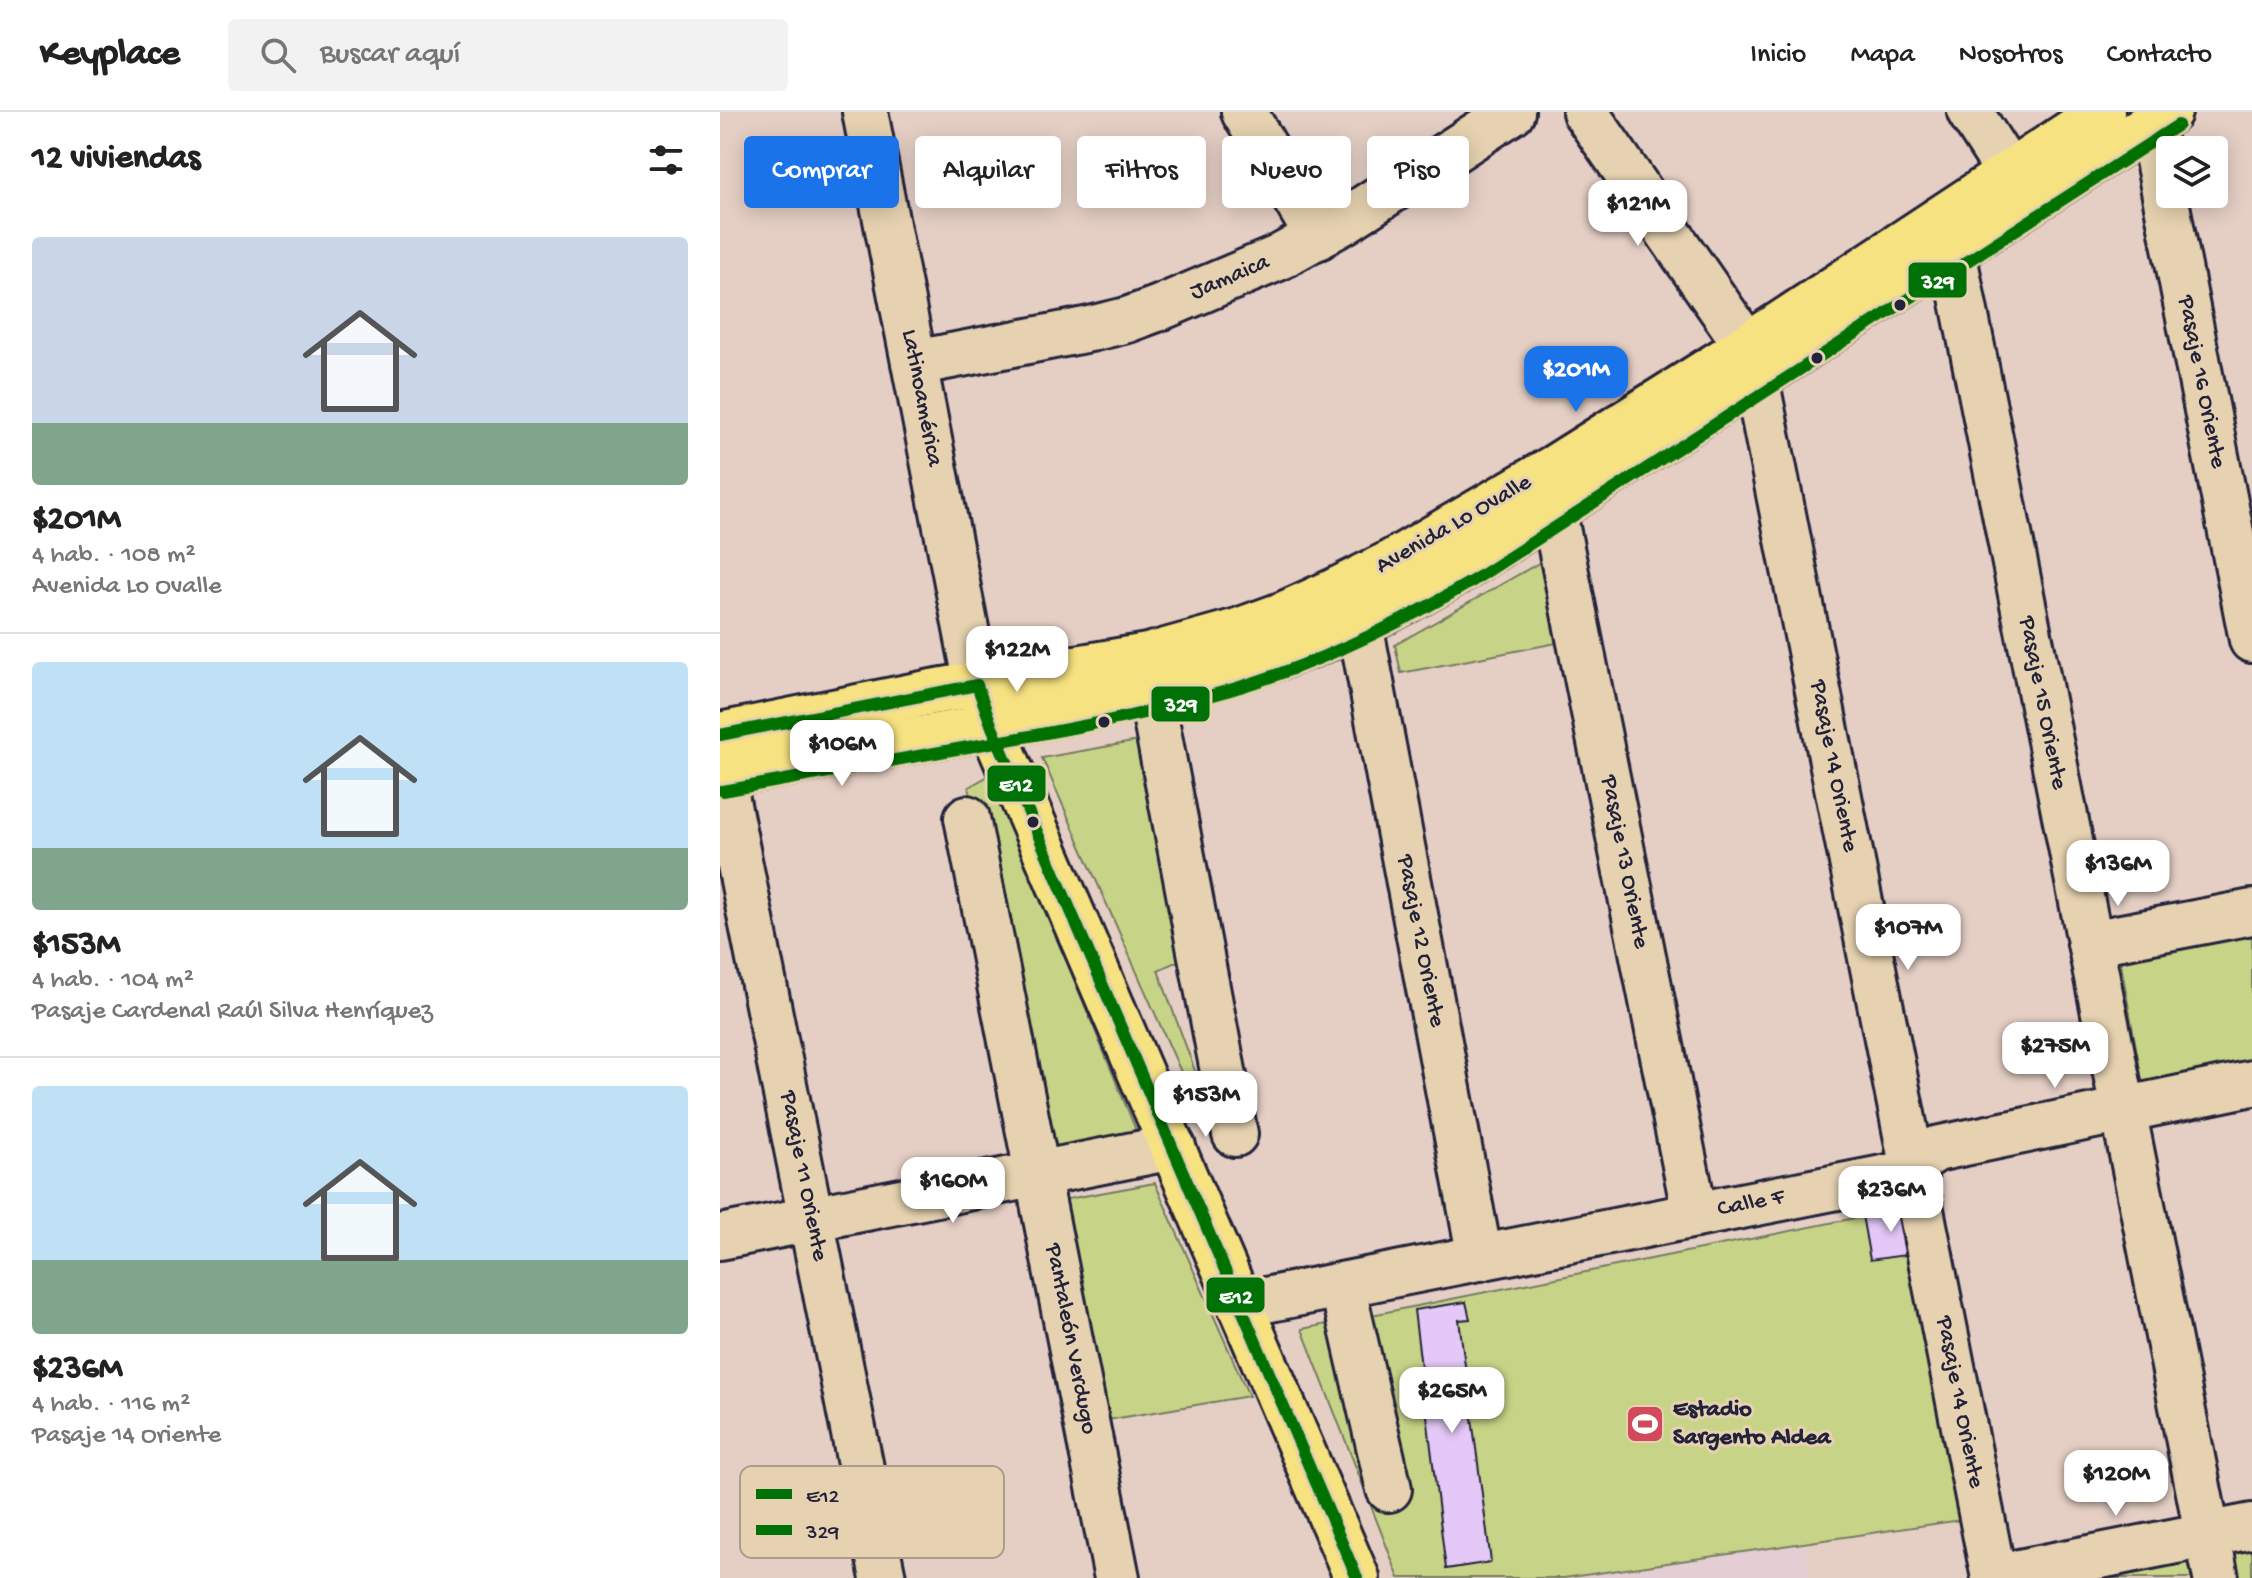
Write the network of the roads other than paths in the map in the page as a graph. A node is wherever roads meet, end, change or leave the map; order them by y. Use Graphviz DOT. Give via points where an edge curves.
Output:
graph roads {
  1 [pos="865,112"];
  2 [pos="1244,112"];
  3 [pos="1512,112"];
  4 [pos="1585,112"];
  5 [pos="1970,112"];
  6 [pos="2102,112"];
  7 [pos="2160,118"];
  8 [pos="2009,173"];
  9 [pos="1318,237"];
  10 [pos="1953,251"];
  11 [pos="1751,362"];
  12 [pos="915,363"];
  13 [pos="1553,508"];
  14 [pos="1360,624"];
  15 [pos="2252,640"];
  16 [pos="977,685"];
  17 [pos="1151,694"];
  18 [pos="992,727"];
  19 [pos="721,762"];
  20 [pos="967,818"];
  21 [pos="2252,912"];
  22 [pos="2090,943"];
  23 [pos="2252,1083"];
  24 [pos="2123,1110"];
  25 [pos="1235,1134"];
  26 [pos="1173,1147"];
  27 [pos="1913,1172"];
  28 [pos="1037,1173"];
  29 [pos="1695,1215"];
  30 [pos="811,1218"];
  31 [pos="720,1237"];
  32 [pos="1480,1258"];
  33 [pos="1342,1285"];
  34 [pos="1240,1305"];
  35 [pos="861,1466"];
  36 [pos="1389,1489"];
  37 [pos="2252,1526"];
  38 [pos="2207,1535"];
  39 [pos="879,1558"];
  40 [pos="1994,1577"];
  41 [pos="883,1578"];
  42 [pos="1117,1578"];
  43 [pos="1357,1578"];
  44 [pos="2216,1578"];
  1 -- 12 [label="street, Latinoamérica"];
  2 -- 9 [label="street"];
  3 -- 9 [label="street, Jamaica"];
  4 -- 11 [label="street"];
  5 -- 8 [label="street"];
  6 -- 8 [label="main road, Avenida Lo Ovalle"];
  7 -- 10 [label="main road, Avenida Lo Ovalle"];
  7 -- 15 [label="street, Pasaje 16 Oriente"];
  8 -- 11 [label="main road, Avenida Lo Ovalle"];
  9 -- 12 [label="street, Jamaica" via="1127,320"];
  10 -- 11 [label="main road, Avenida Lo Ovalle"];
  10 -- 22 [label="street, Pasaje 15 Oriente"];
  11 -- 13 [label="main road, Avenida Lo Ovalle"];
  11 -- 16 [label="main road, Avenida Lo Ovalle" via="1322,597 1238,631 1148,656"];
  11 -- 27 [label="street, Pasaje 14 Oriente"];
  12 -- 16 [label="street, Latinoamérica"];
  13 -- 14 [label="main road, Avenida Lo Ovalle" via="1452,574"];
  13 -- 29 [label="street, Pasaje 13 Oriente"];
  14 -- 17 [label="main road, Avenida Lo Ovalle" via="1263,662"];
  14 -- 32 [label="street, Pasaje 12 Oriente"];
  16 -- 18 [label="main road"];
  16 -- 19 [label="main road, Avenida Lo Ovalle"];
  17 -- 18 [label="main road, Avenida Lo Ovalle"];
  17 -- 25 [label="street"];
  18 -- 19 [label="main road, Avenida Lo Ovalle"];
  18 -- 26 [label="main road"];
  19 -- 30 [label="street, Pasaje 11 Oriente"];
  20 -- 28 [label="street, Pantaleón Verdugo"];
  21 -- 22 [label="street"];
  22 -- 24 [label="street, Pasaje 15 Oriente"];
  23 -- 24 [label="street, Calle F"];
  24 -- 27 [label="street, Calle F" via="1936,1149"];
  24 -- 38 [label="street, Pasaje 15 Oriente"];
  26 -- 28 [label="street"];
  26 -- 34 [label="main road"];
  27 -- 29 [label="street, Calle F"];
  27 -- 40 [label="street, Pasaje 14 Oriente"];
  28 -- 30 [label="street"];
  28 -- 42 [label="street, Pantaleón Verdugo"];
  29 -- 32 [label="street, Calle F"];
  30 -- 31 [label="street"];
  30 -- 35 [label="street, Pasaje 11 Oriente"];
  32 -- 33 [label="street, Calle F"];
  33 -- 34 [label="street, Calle F"];
  33 -- 36 [label="street"];
  34 -- 43 [label="main road"];
  37 -- 38 [label="street"];
  38 -- 40 [label="street"];
  38 -- 44 [label="street, Pasaje 15 Oriente"];
  39 -- 41 [label="street, Pasaje 11 Oriente"];
}
